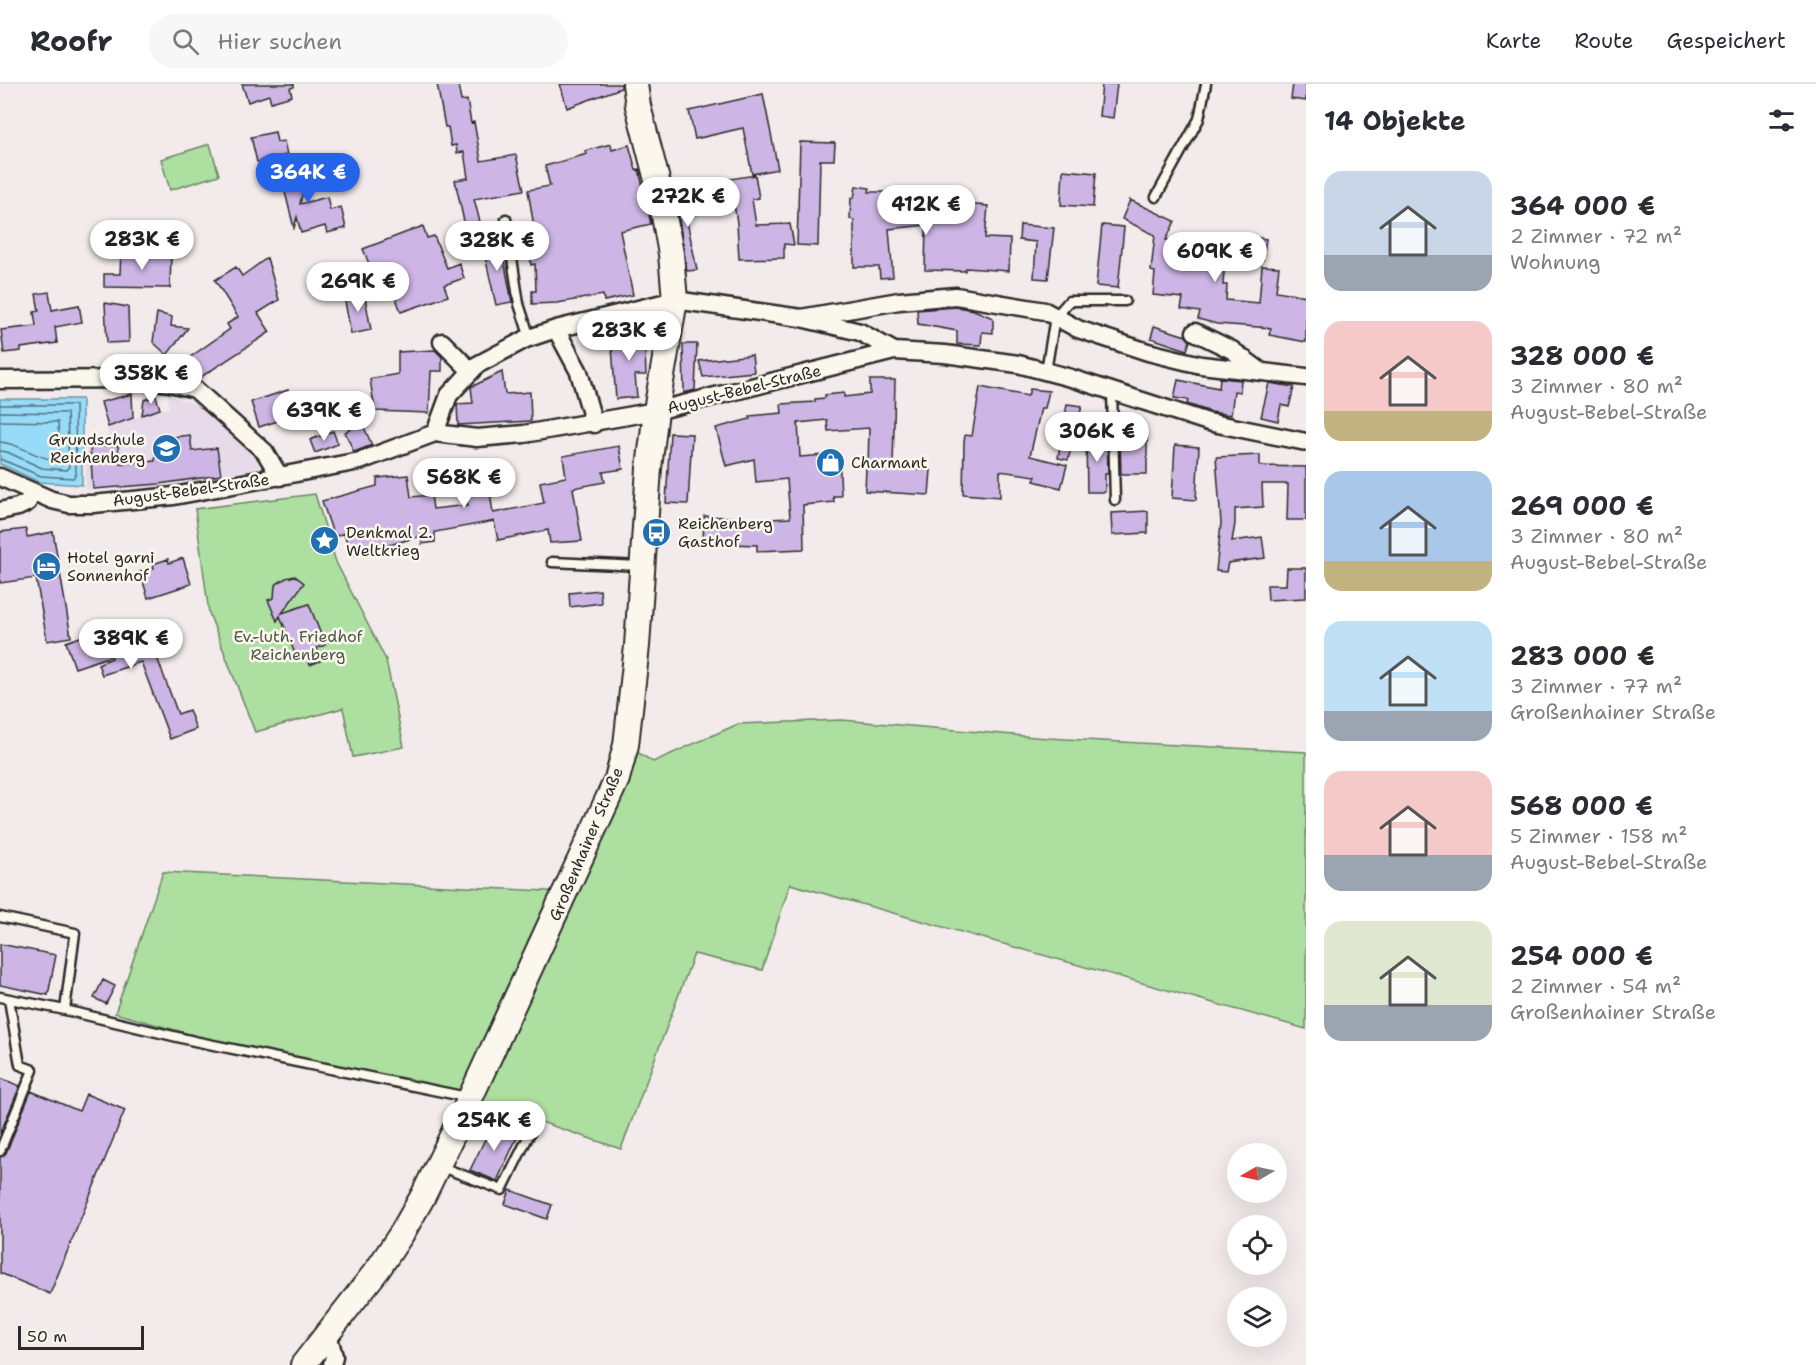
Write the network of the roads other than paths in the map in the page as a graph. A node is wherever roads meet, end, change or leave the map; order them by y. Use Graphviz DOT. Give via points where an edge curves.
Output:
graph roads {
  1 [pos="635,84"];
  2 [pos="1206,84"];
  3 [pos="1156,197"];
  4 [pos="506,219"];
  5 [pos="675,300"];
  6 [pos="1125,301"];
  7 [pos="1055,317"];
  8 [pos="801,318"];
  9 [pos="556,329"];
  10 [pos="1195,332"];
  11 [pos="530,338"];
  12 [pos="442,342"];
  13 [pos="894,351"];
  14 [pos="470,370"];
  15 [pos="1260,370"];
  16 [pos="1046,371"];
  17 [pos="1306,377"];
  18 [pos="0,380"];
  19 [pos="1112,392"];
  20 [pos="656,411"];
  21 [pos="594,424"];
  22 [pos="435,433"];
  23 [pos="1306,442"];
  24 [pos="0,477"];
  25 [pos="280,477"];
  26 [pos="32,491"];
  27 [pos="1115,500"];
  28 [pos="0,511"];
  29 [pos="552,562"];
  30 [pos="642,566"];
  31 [pos="0,916"];
  32 [pos="5,998"];
  33 [pos="65,1010"];
  34 [pos="469,1101"];
  35 [pos="0,1151"];
  36 [pos="438,1166"];
  37 [pos="328,1334"];
  38 [pos="303,1365"];
  39 [pos="332,1365"];
  1 -- 5 [label="street, Großenhainer Straße" via="659,188"];
  2 -- 3 [label="lane" via="1198,119"];
  4 -- 11 [label="lane" via="519,304"];
  5 -- 8 [label="street, August-Bebel-Straße"];
  5 -- 9 [label="street, August-Bebel-Straße"];
  5 -- 20 [label="street, Großenhainer Straße"];
  6 -- 7 [label="lane" via="1069,301"];
  7 -- 8 [label="street, August-Bebel-Straße" via="1045,311 956,296 899,301"];
  7 -- 15 [label="street, August-Bebel-Straße" via="1078,329 1148,352 1201,365"];
  7 -- 16 [label="lane"];
  8 -- 13 [label="street, August-Bebel-Straße" via="860,333"];
  9 -- 11 [label="street, August-Bebel-Straße"];
  9 -- 21 [label="street" via="579,372"];
  10 -- 15 [label="street, August-Bebel-Straße" via="1232,350"];
  11 -- 14 [label="street, August-Bebel-Straße"];
  12 -- 14 [label="street"];
  13 -- 16 [label="street, August-Bebel-Straße" via="945,354"];
  13 -- 20 [label="street, August-Bebel-Straße"];
  14 -- 22 [label="street, August-Bebel-Straße" via="449,395"];
  15 -- 17 [label="street, August-Bebel-Straße"];
  16 -- 19 [label="street, August-Bebel-Straße"];
  18 -- 25 [label="street, August-Bebel-Straße" via="139,379 195,389 265,452"];
  19 -- 23 [label="street, August-Bebel-Straße" via="1208,422"];
  19 -- 27 [label="lane"];
  20 -- 21 [label="street, August-Bebel-Straße"];
  20 -- 30 [label="street, Großenhainer Straße"];
  21 -- 22 [label="street, August-Bebel-Straße" via="477,438"];
  22 -- 25 [label="street, August-Bebel-Straße" via="360,461"];
  24 -- 26 [label="street, August-Bebel-Straße"];
  25 -- 26 [label="street, August-Bebel-Straße" via="174,496 93,504 69,504"];
  26 -- 28 [label="street" via="28,502"];
  29 -- 30 [label="lane"];
  30 -- 34 [label="street, Großenhainer Straße" via="626,745 617,779"];
  31 -- 33 [label="lane" via="75,933"];
  32 -- 33 [label="lane"];
  32 -- 35 [label="lane" via="20,1065 33,1070"];
  33 -- 34 [label="lane"];
  34 -- 36 [label="street, Großenhainer Straße"];
  34 -- 36 [label="lane" via="531,1131 502,1190"];
  36 -- 37 [label="street, Großenhainer Straße" via="402,1233"];
  37 -- 38 [label="street, Großenhainer Straße"];
  37 -- 39 [label="street" via="334,1356"];
}
